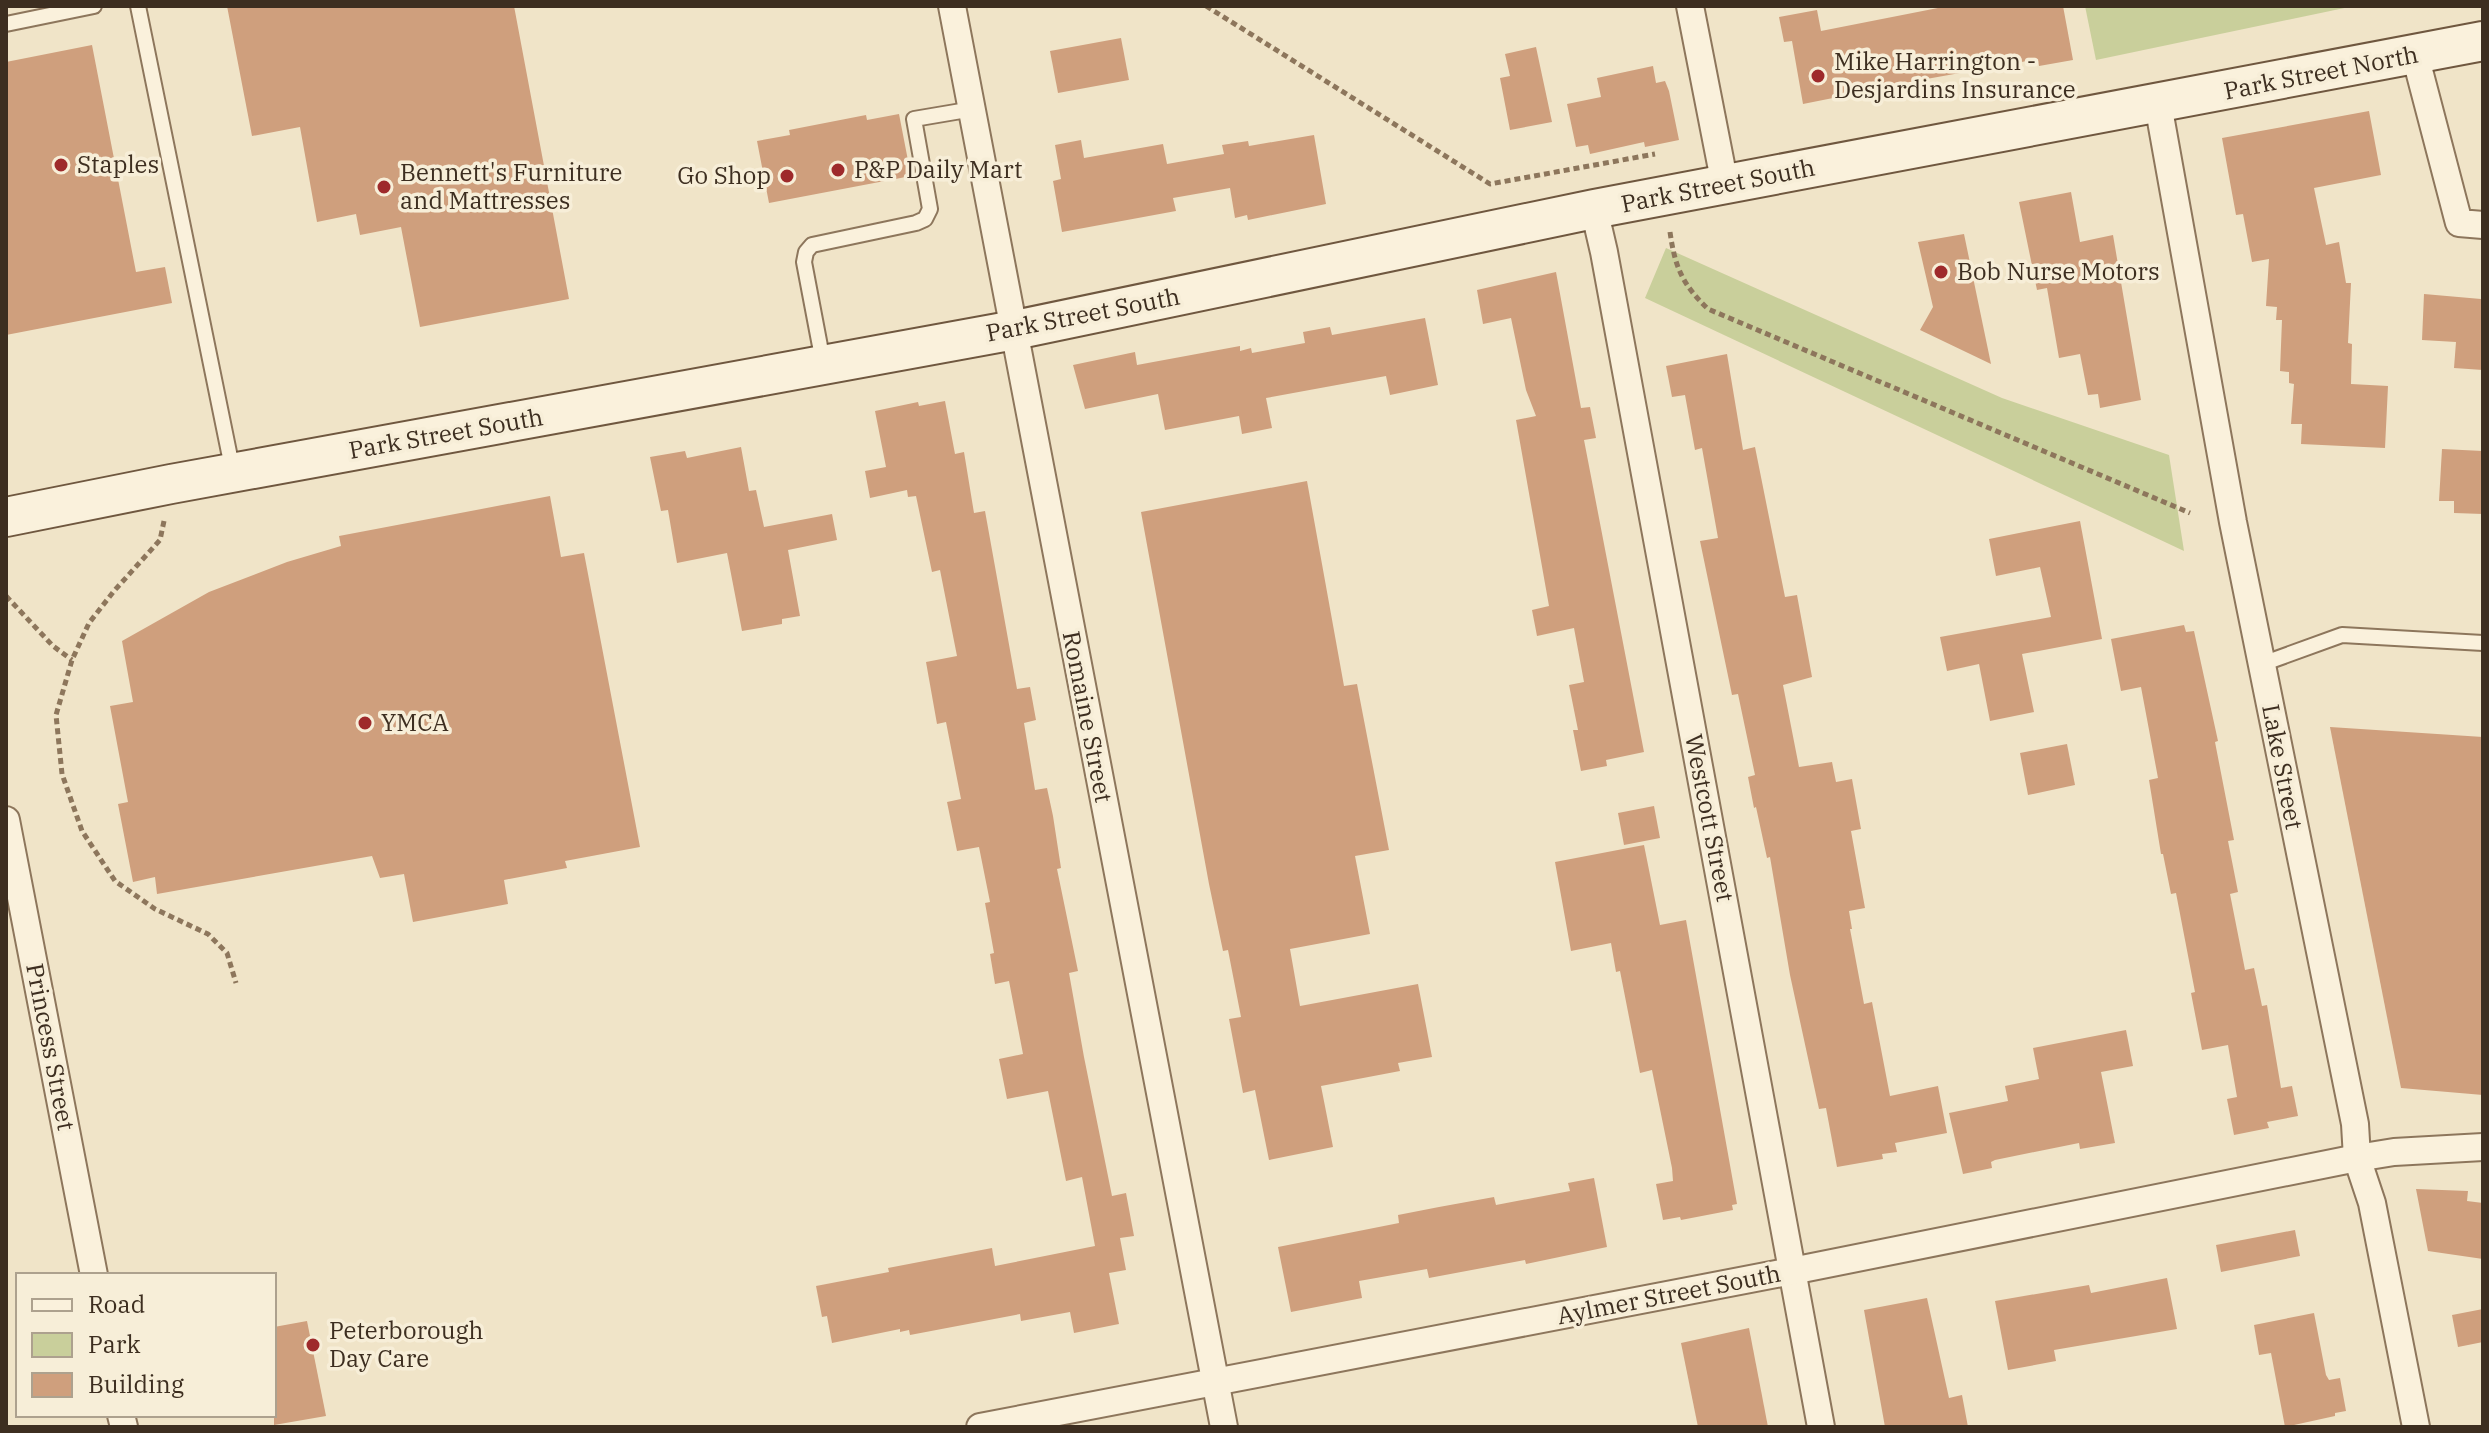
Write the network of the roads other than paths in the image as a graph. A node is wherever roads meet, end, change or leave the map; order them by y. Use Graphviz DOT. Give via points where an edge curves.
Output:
graph roads {
  1 [pos="94,6"];
  2 [pos="138,6"];
  3 [pos="952,6"];
  4 [pos="1690,6"];
  5 [pos="6,24"];
  6 [pos="2483,41"];
  7 [pos="2415,55"];
  8 [pos="2158,104"];
  9 [pos="973,109"];
  10 [pos="1725,185"];
  11 [pos="1594,209"];
  12 [pos="2483,225"];
  13 [pos="1015,330"];
  14 [pos="823,365"];
  15 [pos="234,473"];
  16 [pos="6,517"];
  17 [pos="2483,643"];
  18 [pos="2262,664"];
  19 [pos="6,820"];
  20 [pos="2483,1147"];
  21 [pos="2357,1158"];
  22 [pos="1792,1271"];
  23 [pos="94,1273"];
  24 [pos="1215,1383"];
  25 [pos="980,1427"];
  26 [pos="1224,1427"];
  27 [pos="1821,1427"];
  28 [pos="2416,1427"];
  1 -- 5 [label="lane"];
  2 -- 15 [label="lane"];
  3 -- 9 [label="street, Romaine Street"];
  4 -- 10 [label="street"];
  6 -- 7 [label="main road, Park Street North"];
  7 -- 8 [label="main road, Park Street North"];
  7 -- 12 [label="street" via="2459,223"];
  8 -- 10 [label="main road, Park Street South"];
  8 -- 18 [label="street, Lake Street"];
  9 -- 13 [label="street, Romaine Street"];
  9 -- 14 [label="lane" via="914,119 930,209 925,219 812,245 806,252"];
  10 -- 11 [label="main road, Park Street South"];
  11 -- 13 [label="main road, Park Street South"];
  11 -- 22 [label="street, Westcott Street"];
  13 -- 14 [label="main road, Park Street South"];
  13 -- 24 [label="street, Romaine Street"];
  14 -- 15 [label="main road, Park Street South"];
  15 -- 16 [label="main road, Park Street South"];
  17 -- 18 [label="lane" via="2342,635"];
  18 -- 21 [label="street, Lake Street" via="2355,1124"];
  19 -- 23 [label="street, Princess Street"];
  20 -- 21 [label="street, Aylmer Street South"];
  21 -- 22 [label="street, Aylmer Street South"];
  21 -- 28 [label="street, Lake Street" via="2372,1203"];
  22 -- 24 [label="street, Aylmer Street South"];
  22 -- 27 [label="street, Westcott Street"];
  24 -- 25 [label="street, Aylmer Street South"];
  24 -- 26 [label="street, Romaine Street"];
}
